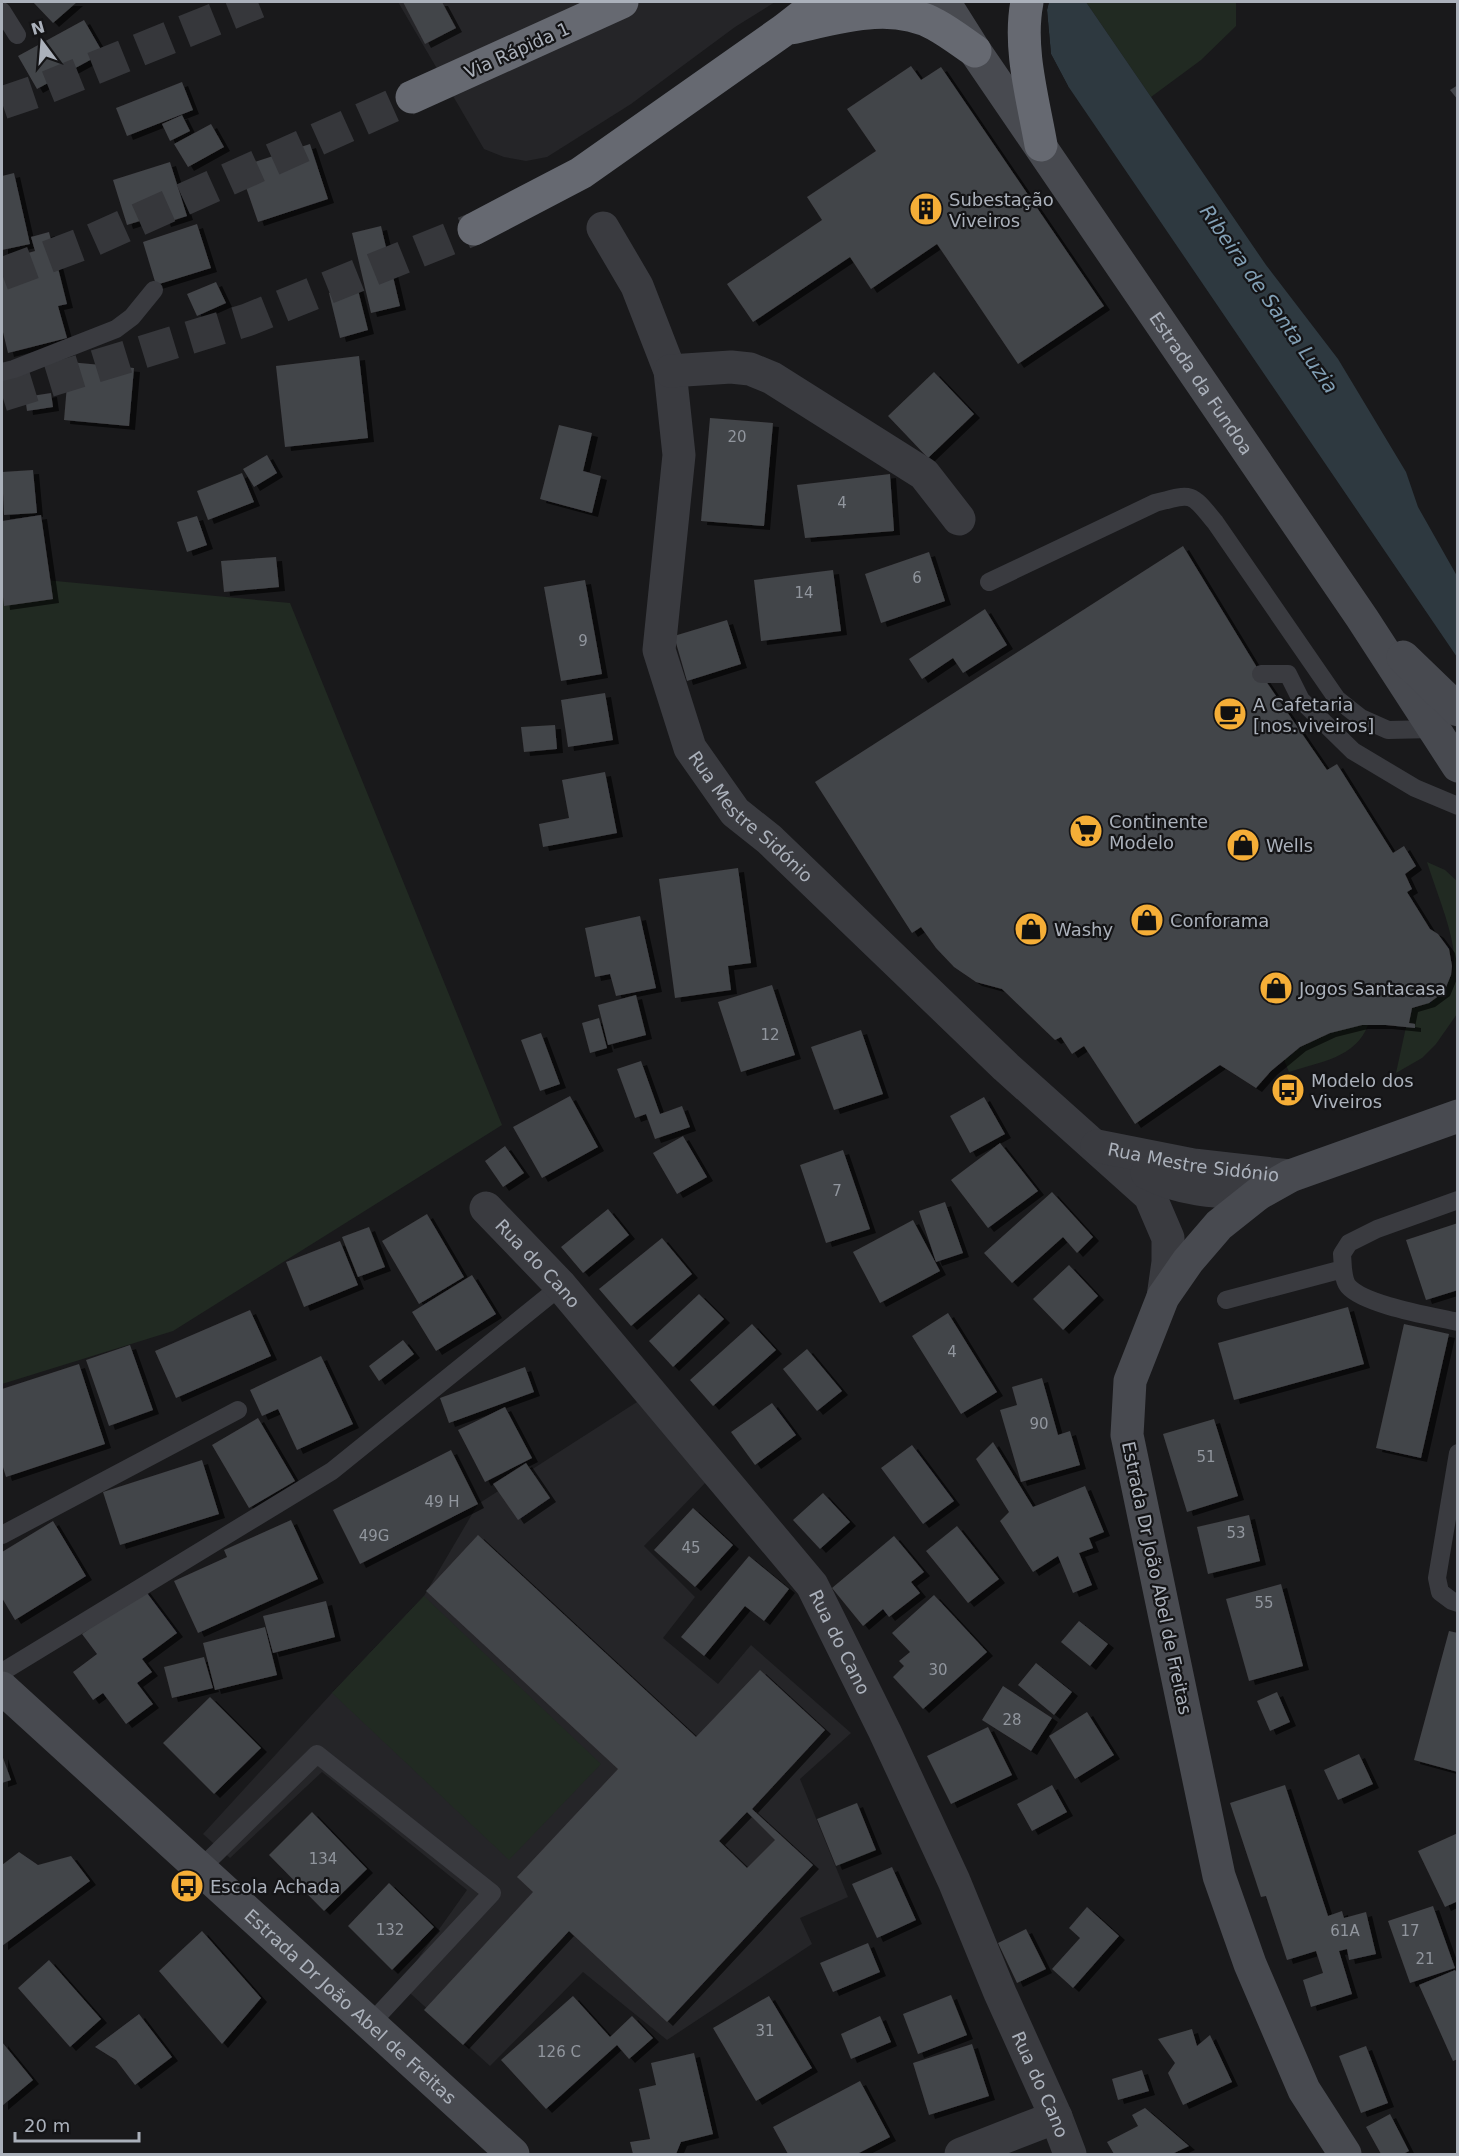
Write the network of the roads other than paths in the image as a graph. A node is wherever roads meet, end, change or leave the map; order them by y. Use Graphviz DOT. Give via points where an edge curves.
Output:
graph roads {
  1 [pos="622,2"];
  2 [pos="820,2"];
  3 [pos="944,2"];
  4 [pos="1027,2"];
  5 [pos="2,11"];
  6 [pos="784,30"];
  7 [pos="17,35"];
  8 [pos="975,51"];
  9 [pos="412,97"];
  10 [pos="1041,146"];
  11 [pos="603,228"];
  12 [pos="474,229"];
  13 [pos="154,290"];
  14 [pos="670,371"];
  15 [pos="2,372"];
  16 [pos="959,519"];
  17 [pos="989,582"];
  18 [pos="1261,674"];
  19 [pos="1446,720"];
  20 [pos="1458,766"];
  21 [pos="1458,806"];
  22 [pos="1458,1116"];
  23 [pos="1095,1146"];
  24 [pos="1290,1176"];
  25 [pos="1258,1194"];
  26 [pos="1458,1200"];
  27 [pos="486,1208"];
  28 [pos="1343,1269"];
  29 [pos="561,1286"];
  30 [pos="1163,1297"];
  31 [pos="1226,1300"];
  32 [pos="1458,1322"];
  33 [pos="238,1410"];
  34 [pos="1458,1453"];
  35 [pos="2,1535"];
  36 [pos="1458,1603"];
  37 [pos="2,1672"];
  38 [pos="2,1688"];
  39 [pos="200,1869"];
  40 [pos="371,2023"];
  41 [pos="1056,2117"];
  42 [pos="513,2154"];
  43 [pos="961,2154"];
  44 [pos="1070,2154"];
  45 [pos="1345,2154"];
  1 -- 9 [label="highway, Via Rápida 1"];
  2 -- 6 [label="highway"];
  3 -- 8 [label="street, Estrada da Fundoa"];
  4 -- 10 [label="highway" via="1024,28 1028,71"];
  5 -- 7 [label="lane"];
  6 -- 8 [label="highway" via="842,16 882,12 934,24"];
  6 -- 12 [label="highway" via="581,173"];
  8 -- 10 [label="street, Estrada da Fundoa"];
  10 -- 19 [label="street, Estrada da Fundoa" via="1362,618"];
  11 -- 14 [label="street, Rua Mestre Sidónio" via="637,286"];
  13 -- 15 [label="lane" via="132,317 116,328"];
  14 -- 16 [label="street" via="731,367 772,378 924,474"];
  14 -- 23 [label="street, Rua Mestre Sidónio" via="680,455 658,650 690,748 735,812 769,838 1006,1067"];
  17 -- 19 [label="lane" via="1155,503 1184,495 1196,499 1215,522 1337,699 1361,718 1388,730"];
  18 -- 21 [label="lane" via="1288,674 1301,700 1353,751 1415,788"];
  19 -- 20 [label="street, Estrada da Fundoa"];
  22 -- 24 [label="street, Estrada Dr João Abel de Freitas"];
  23 -- 24 [label="street, Rua Mestre Sidónio"];
  23 -- 25 [label="street, Rua Mestre Sidónio" via="1165,1183"];
  23 -- 30 [label="street, Rua Mestre Sidónio" via="1150,1196 1167,1238"];
  24 -- 25 [label="street, Estrada Dr João Abel de Freitas"];
  25 -- 30 [label="street, Estrada Dr João Abel de Freitas" via="1219,1225"];
  26 -- 28 [label="lane" via="1349,1243 1342,1254"];
  27 -- 29 [label="street, Rua do Cano"];
  28 -- 31 [label="lane"];
  28 -- 32 [label="lane" via="1346,1284 1354,1292 1378,1303"];
  29 -- 37 [label="lane" via="332,1471"];
  29 -- 41 [label="street, Rua do Cano" via="812,1584 954,1881"];
  30 -- 45 [label="street, Estrada Dr João Abel de Freitas" via="1130,1381 1127,1434 1219,1876 1250,1964 1304,2090"];
  33 -- 35 [label="lane"];
  34 -- 36 [label="lane" via="1437,1578 1440,1592"];
  38 -- 39 [label="street, Estrada Dr João Abel de Freitas"];
  39 -- 40 [label="street, Estrada Dr João Abel de Freitas"];
  39 -- 40 [label="lane" via="317,1754 492,1893"];
  40 -- 42 [label="street, Estrada Dr João Abel de Freitas"];
  41 -- 43 [label="street"];
  41 -- 44 [label="street, Rua do Cano"];
}
